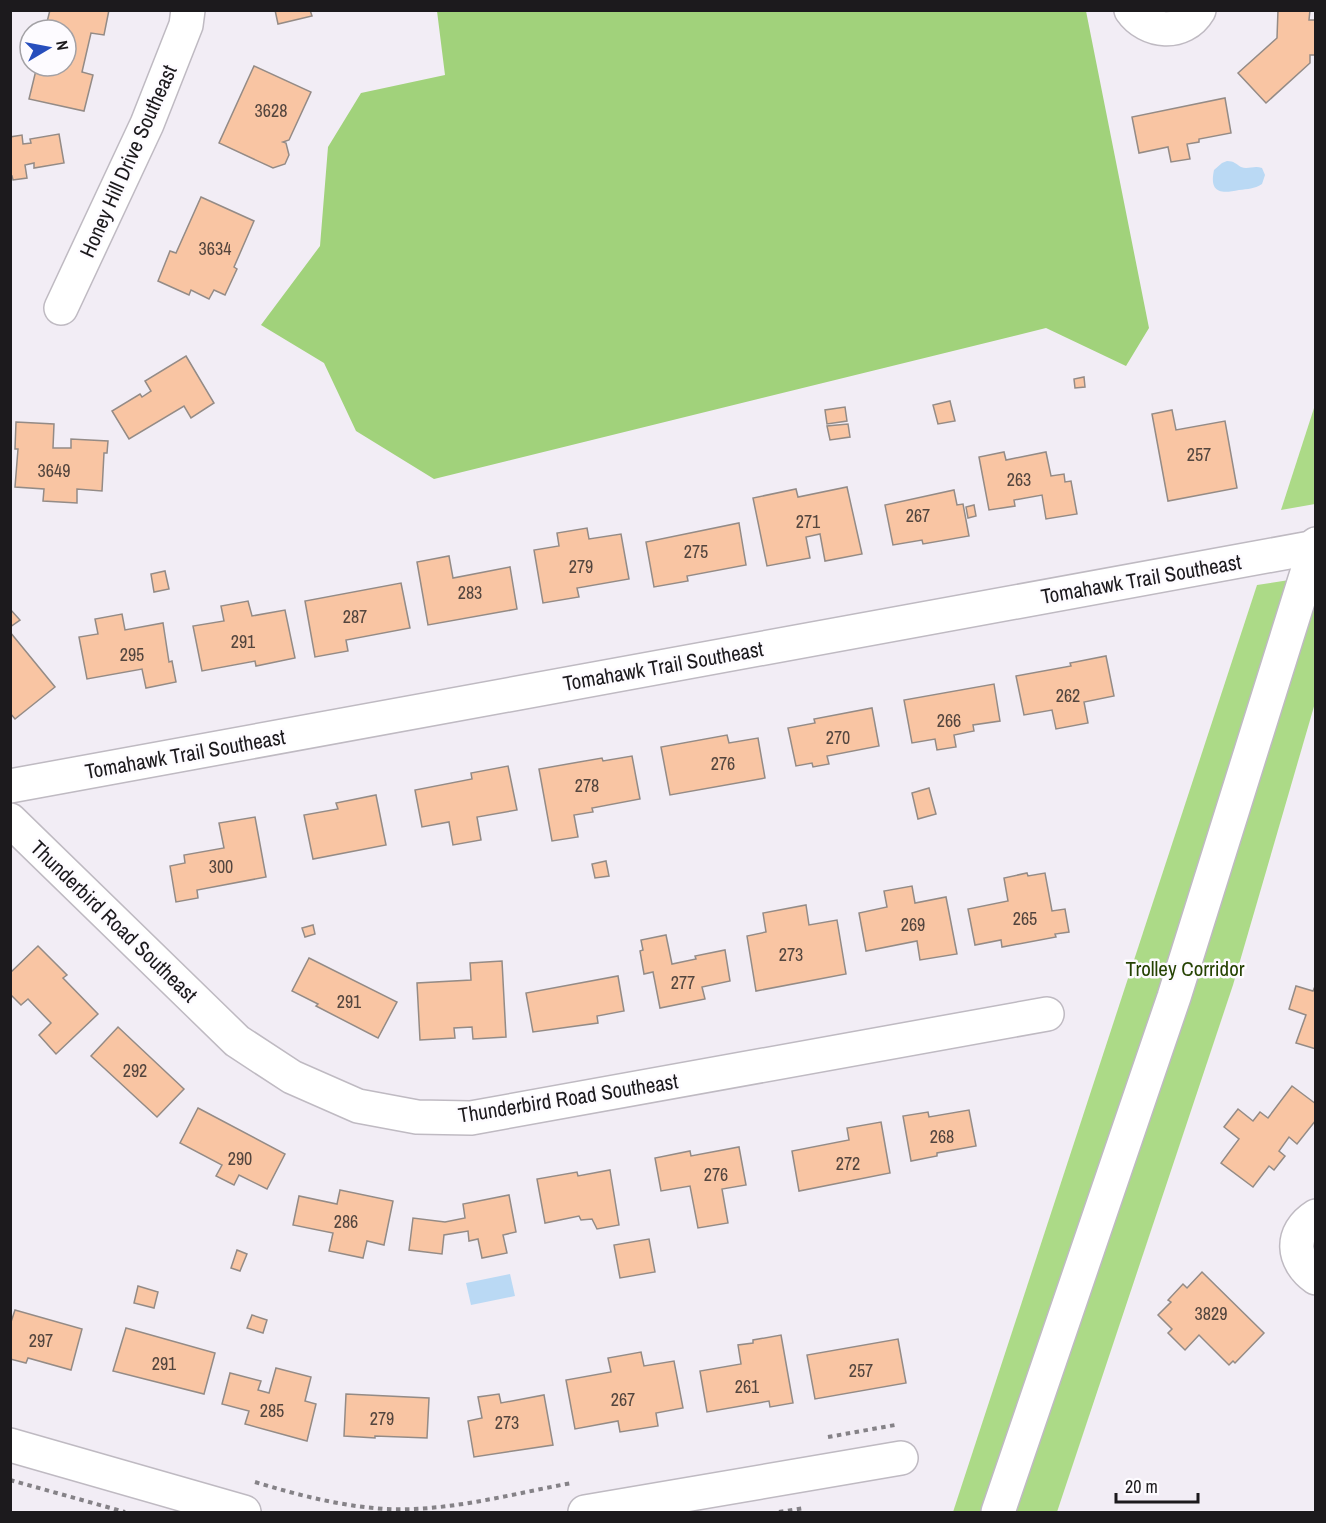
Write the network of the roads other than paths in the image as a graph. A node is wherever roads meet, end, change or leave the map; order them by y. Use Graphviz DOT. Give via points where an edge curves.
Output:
graph roads {
  1 [pos="188,10"];
  2 [pos="1131,10"];
  3 [pos="1198,10"];
  4 [pos="61,308"];
  5 [pos="1315,546"];
  6 [pos="10,786"];
  7 [pos="10,820"];
  8 [pos="1047,1014"];
  9 [pos="1316,1216"];
  10 [pos="1316,1278"];
  11 [pos="10,1445"];
  12 [pos="900,1458"];
  13 [pos="585,1497"];
  14 [pos="244,1512"];
  15 [pos="998,1512"];
  1 -- 4 [label="street, Honey Hill Drive Southeast" via="186,25 147,124"];
  2 -- 3 [label="street" via="1148,26 1160,30 1186,24"];
  5 -- 6 [label="street, Tomahawk Trail Southeast"];
  5 -- 15 [label="street" via="1174,997"];
  7 -- 8 [label="street, Thunderbird Road Southeast" via="237,1041 292,1077 358,1106 394,1113 471,1118"];
  9 -- 10 [label="street" via="1301,1229 1297,1250 1299,1261"];
  11 -- 14 [label="street"];
  12 -- 13 [label="street"];
}
